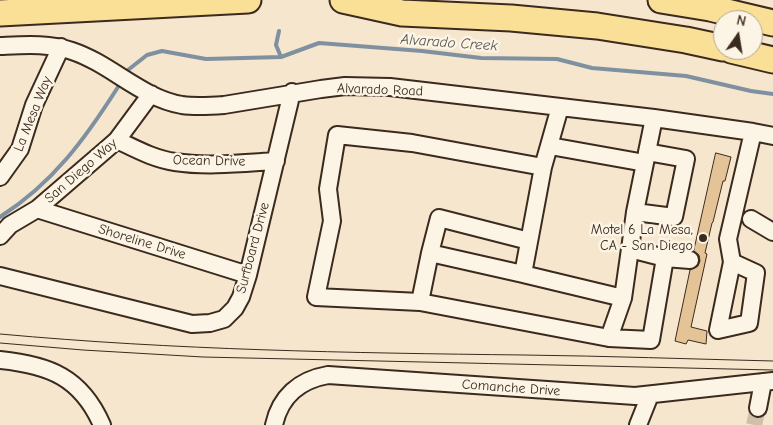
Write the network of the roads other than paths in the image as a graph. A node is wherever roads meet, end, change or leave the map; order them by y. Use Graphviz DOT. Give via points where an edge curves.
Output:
graph roads {
  1 [pos="248,0"];
  2 [pos="344,0"];
  3 [pos="661,0"];
  4 [pos="0,13"];
  5 [pos="773,23"];
  6 [pos="0,46"];
  7 [pos="713,46"];
  8 [pos="61,48"];
  9 [pos="292,92"];
  10 [pos="151,94"];
  11 [pos="560,107"];
  12 [pos="654,118"];
  13 [pos="753,132"];
  14 [pos="122,134"];
  15 [pos="773,136"];
  16 [pos="550,146"];
  17 [pos="646,158"];
  18 [pos="276,161"];
  19 [pos="543,167"];
  20 [pos="0,177"];
  21 [pos="37,209"];
  22 [pos="635,212"];
  23 [pos="751,218"];
  24 [pos="773,232"];
  25 [pos="0,236"];
  26 [pos="529,241"];
  27 [pos="630,250"];
  28 [pos="430,253"];
  29 [pos="665,258"];
  30 [pos="690,260"];
  31 [pos="732,262"];
  32 [pos="523,274"];
  33 [pos="248,275"];
  34 [pos="0,276"];
  35 [pos="623,298"];
  36 [pos="420,302"];
  37 [pos="609,338"];
  38 [pos="0,360"];
  39 [pos="768,381"];
  40 [pos="650,395"];
  41 [pos="758,408"];
  42 [pos="102,425"];
  43 [pos="274,425"];
  44 [pos="638,425"];
  1 -- 4 [label="highway"];
  2 -- 7 [label="highway" via="402,13 598,26"];
  3 -- 5 [label="highway"];
  6 -- 8 [label="street, Alvarado Road" via="35,44"];
  8 -- 10 [label="street, Alvarado Road" via="83,55"];
  8 -- 20 [label="street, La Mesa Way" via="34,106 20,149"];
  9 -- 10 [label="street, Alvarado Road" via="210,106 181,104"];
  9 -- 11 [label="street, Alvarado Road" via="346,86 390,87"];
  9 -- 18 [label="street, Surfboard Drive"];
  10 -- 14 [label="street, San Diego Way"];
  11 -- 12 [label="street, Alvarado Road"];
  11 -- 16 [label="street"];
  12 -- 13 [label="street, Alvarado Road"];
  12 -- 17 [label="street"];
  13 -- 15 [label="street, Alvarado Road"];
  13 -- 31 [label="street" via="728,239"];
  14 -- 18 [label="street, Ocean Drive" via="145,154 174,162"];
  14 -- 21 [label="street, San Diego Way"];
  16 -- 17 [label="street"];
  16 -- 19 [label="street"];
  17 -- 22 [label="street"];
  17 -- 22 [label="street" via="686,159 674,217"];
  18 -- 33 [label="street, Surfboard Drive"];
  19 -- 26 [label="street"];
  19 -- 36 [label="street" via="412,143 337,135 328,189 332,221 316,297"];
  21 -- 25 [label="street, San Diego Way" via="16,220"];
  21 -- 33 [label="street, Shoreline Drive"];
  22 -- 27 [label="street"];
  23 -- 24 [label="street"];
  26 -- 28 [label="street" via="439,218"];
  26 -- 32 [label="street"];
  27 -- 29 [label="street"];
  27 -- 35 [label="street"];
  28 -- 32 [label="street"];
  28 -- 36 [label="street"];
  29 -- 30 [label="street"];
  29 -- 37 [label="street" via="651,340"];
  32 -- 35 [label="street"];
  33 -- 34 [label="street, Surfboard Drive" via="241,297 230,314 218,321 192,324"];
  35 -- 37 [label="street"];
  36 -- 37 [label="street"];
  38 -- 42 [label="street" via="39,366 63,377 83,394"];
  39 -- 40 [label="street, Comanche Drive"];
  39 -- 41 [label="street"];
  40 -- 43 [label="street, Comanche Drive" via="615,396 328,375 294,390 279,408"];
  40 -- 44 [label="street"];
}
